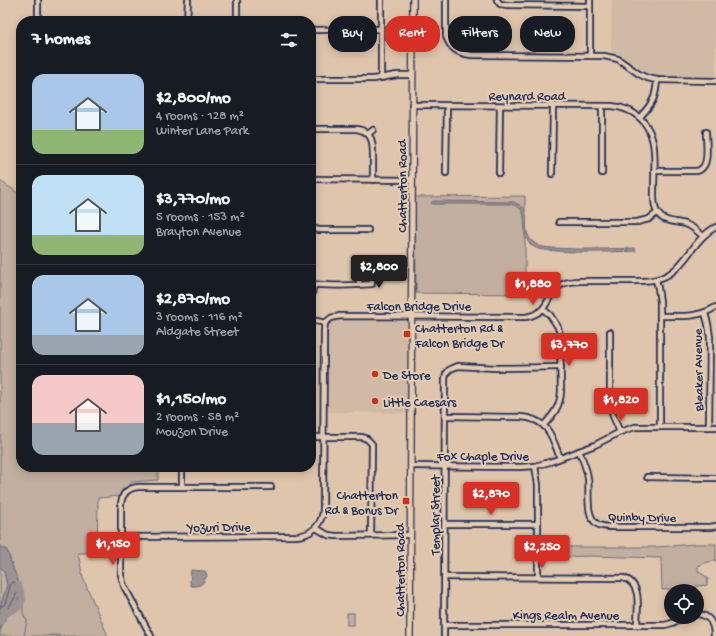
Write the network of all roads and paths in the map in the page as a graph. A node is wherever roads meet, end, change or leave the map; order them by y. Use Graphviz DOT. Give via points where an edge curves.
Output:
graph roads {
  1 [pos="38,0"];
  2 [pos="188,0"];
  3 [pos="237,0"];
  4 [pos="381,0"];
  5 [pos="413,0"];
  6 [pos="446,0"];
  7 [pos="590,0"];
  8 [pos="498,1"];
  9 [pos="590,6"];
  10 [pos="38,16"];
  11 [pos="187,16"];
  12 [pos="237,16"];
  13 [pos="381,29"];
  14 [pos="316,30"];
  15 [pos="590,55"];
  16 [pos="412,75"];
  17 [pos="381,78"];
  18 [pos="316,79"];
  19 [pos="658,80"];
  20 [pos="716,81"];
  21 [pos="412,105"];
  22 [pos="447,106"];
  23 [pos="500,106"];
  24 [pos="553,106"];
  25 [pos="602,106"];
  26 [pos="640,117"];
  27 [pos="316,129"];
  28 [pos="373,130"];
  29 [pos="706,132"];
  30 [pos="368,134"];
  31 [pos="703,168"];
  32 [pos="654,171"];
  33 [pos="446,172"];
  34 [pos="707,172"];
  35 [pos="499,173"];
  36 [pos="602,173"];
  37 [pos="552,174"];
  38 [pos="316,179"];
  39 [pos="373,180"];
  40 [pos="412,180"];
  41 [pos="657,212"];
  42 [pos="559,222"];
  43 [pos="716,227"];
  44 [pos="316,229"];
  45 [pos="368,230"];
  46 [pos="703,236"];
  47 [pos="656,280"];
  48 [pos="316,284"];
  49 [pos="359,285"];
  50 [pos="716,307"];
  51 [pos="543,309"];
  52 [pos="705,313"];
  53 [pos="411,316"];
  54 [pos="660,316"];
  55 [pos="316,321"];
  56 [pos="325,323"];
  57 [pos="610,332"];
  58 [pos="560,367"];
  59 [pos="445,416"];
  60 [pos="544,426"];
  61 [pos="660,426"];
  62 [pos="709,427"];
  63 [pos="716,427"];
  64 [pos="620,432"];
  65 [pos="316,437"];
  66 [pos="323,437"];
  67 [pos="579,451"];
  68 [pos="560,458"];
  69 [pos="411,466"];
  70 [pos="535,466"];
  71 [pos="445,467"];
  72 [pos="182,472"];
  73 [pos="647,478"];
  74 [pos="716,478"];
  75 [pos="182,487"];
  76 [pos="270,487"];
  77 [pos="445,524"];
  78 [pos="538,524"];
  79 [pos="716,526"];
  80 [pos="316,528"];
  81 [pos="371,535"];
  82 [pos="410,535"];
  83 [pos="121,537"];
  84 [pos="445,577"];
  85 [pos="538,577"];
  86 [pos="704,616"];
  87 [pos="668,624"];
  88 [pos="445,625"];
  89 [pos="637,625"];
  90 [pos="150,636"];
  91 [pos="410,636"];
  92 [pos="444,636"];
  93 [pos="714,636"];
  1 -- 10 [label="street"];
  2 -- 11 [label="street"];
  3 -- 12 [label="street"];
  4 -- 13 [label="street"];
  5 -- 16 [label="main road, Chatterton Road"];
  6 -- 15 [label="street" via="447,40 461,53"];
  7 -- 9 [label="street"];
  8 -- 9 [label="street" via="507,6"];
  9 -- 15 [label="street"];
  13 -- 14 [label="street"];
  13 -- 17 [label="street"];
  15 -- 19 [label="street" via="614,58 647,78"];
  16 -- 17 [label="street"];
  16 -- 21 [label="main road, Chatterton Road"];
  17 -- 18 [label="street"];
  19 -- 20 [label="street"];
  19 -- 26 [label="street" via="652,103"];
  21 -- 22 [label="street, Reynard Road"];
  21 -- 40 [label="main road, Chatterton Road"];
  22 -- 23 [label="street, Reynard Road"];
  22 -- 33 [label="street"];
  23 -- 24 [label="street, Reynard Road"];
  23 -- 35 [label="street"];
  24 -- 25 [label="street, Reynard Road"];
  24 -- 37 [label="street"];
  25 -- 26 [label="street, Reynard Road" via="625,108"];
  25 -- 36 [label="street"];
  26 -- 32 [label="street" via="652,138"];
  27 -- 30 [label="street" via="357,129"];
  28 -- 30 [label="street"];
  29 -- 31 [label="street" via="706,162"];
  30 -- 39 [label="street" via="373,145"];
  31 -- 32 [label="street" via="695,171"];
  31 -- 34 [label="street"];
  32 -- 41 [label="street" via="654,202"];
  38 -- 39 [label="street"];
  39 -- 40 [label="street"];
  40 -- 53 [label="main road, Chatterton Road"];
  41 -- 42 [label="street" via="637,222"];
  41 -- 46 [label="street" via="669,221 688,225"];
  43 -- 46 [label="street"];
  44 -- 45 [label="street"];
  46 -- 47 [label="street" via="678,268"];
  47 -- 51 [label="street" via="564,283 554,286"];
  47 -- 54 [label="street"];
  48 -- 49 [label="street"];
  49 -- 49 [label="street" via="359,267 370,266 372,284"];
  50 -- 52 [label="street"];
  51 -- 53 [label="street, Falcon Bridge Drive" via="526,317"];
  51 -- 58 [label="street" via="558,327"];
  52 -- 54 [label="street"];
  52 -- 62 [label="street, Bleaker Avenue" via="710,337"];
  53 -- 56 [label="street, Falcon Bridge Drive" via="340,316"];
  53 -- 69 [label="main road, Chatterton Road"];
  54 -- 61 [label="street"];
  55 -- 56 [label="street"];
  56 -- 66 [label="street"];
  57 -- 64 [label="street" via="610,401"];
  58 -- 59 [label="street, Templar Street" via="453,368 449,370 445,379"];
  58 -- 60 [label="street" via="561,392 558,406"];
  59 -- 60 [label="street" via="527,417"];
  59 -- 71 [label="street, Templar Street"];
  60 -- 68 [label="street" via="551,434"];
  61 -- 62 [label="street, Fox Chaple Drive"];
  61 -- 64 [label="street, Fox Chaple Drive" via="635,427"];
  62 -- 63 [label="street, Fox Chaple Drive"];
  64 -- 67 [label="street, Fox Chaple Drive"];
  65 -- 66 [label="street"];
  66 -- 80 [label="street" via="322,511"];
  66 -- 81 [label="street" via="364,438 372,444"];
  67 -- 68 [label="street, Fox Chaple Drive"];
  67 -- 79 [label="street, Quinby Drive" via="588,478 590,514 593,521 598,524 614,527"];
  68 -- 70 [label="street, Fox Chaple Drive"];
  69 -- 71 [label="street, Fox Chaple Drive"];
  69 -- 82 [label="main road, Chatterton Road"];
  70 -- 71 [label="street, Fox Chaple Drive"];
  70 -- 78 [label="street" via="538,485"];
  71 -- 77 [label="street, Templar Street"];
  72 -- 75 [label="street"];
  73 -- 74 [label="street"];
  75 -- 76 [label="street"];
  75 -- 83 [label="street" via="138,487 126,492 121,501"];
  77 -- 78 [label="street"];
  77 -- 84 [label="street, Templar Street"];
  78 -- 85 [label="street"];
  80 -- 81 [label="street" via="328,535"];
  80 -- 83 [label="street, Yozuri Drive" via="307,534 296,536"];
  81 -- 82 [label="street"];
  82 -- 91 [label="main road, Chatterton Road"];
  83 -- 90 [label="street" via="122,581"];
  84 -- 85 [label="street"];
  84 -- 88 [label="street, Templar Street"];
  85 -- 89 [label="street" via="620,577 634,581 637,594"];
  86 -- 93 [label="street" via="709,619"];
  87 -- 89 [label="street, Kings Realm Avenue"];
  88 -- 89 [label="street, Kings Realm Avenue"];
  88 -- 92 [label="street, Templar Street"];
}
